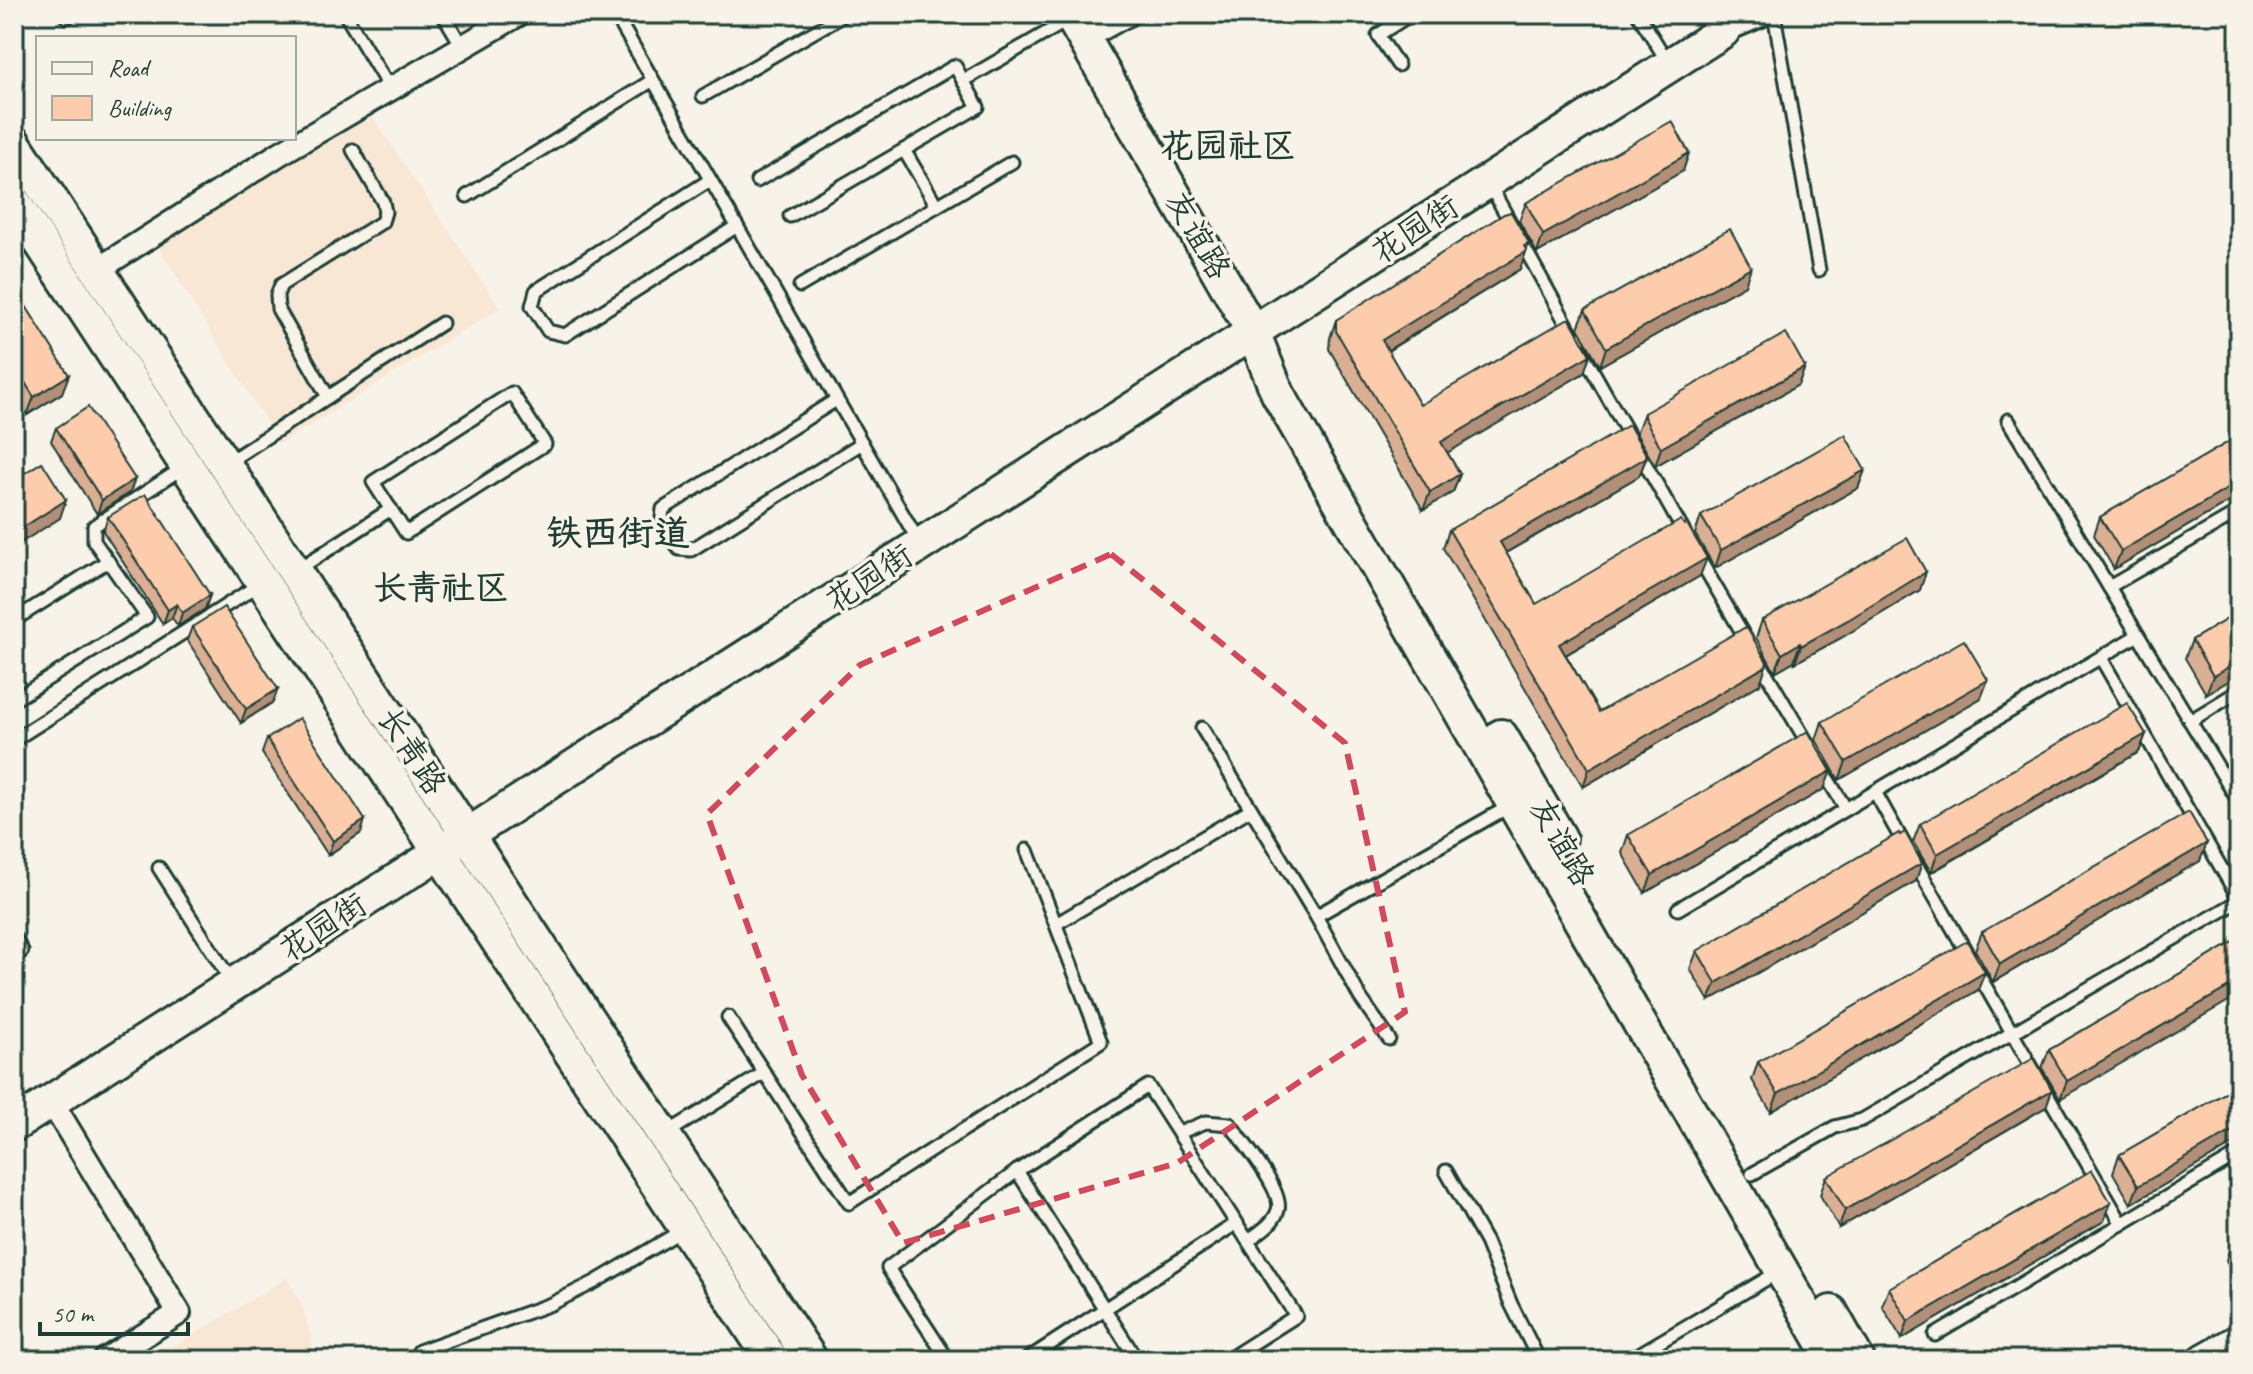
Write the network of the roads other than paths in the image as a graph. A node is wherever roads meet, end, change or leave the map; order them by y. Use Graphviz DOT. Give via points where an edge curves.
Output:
graph roads {
  1 [pos="65,14"];
  2 [pos="71,14"];
  3 [pos="345,14"];
  4 [pos="443,14"];
  5 [pos="519,14"];
  6 [pos="615,14"];
  7 [pos="845,14"];
  8 [pos="1128,14"];
  9 [pos="1411,14"];
  10 [pos="1638,14"];
  11 [pos="1763,14"];
  12 [pos="1774,14"];
  13 [pos="1075,23"];
  14 [pos="1723,31"];
  15 [pos="462,46"];
  16 [pos="1398,65"];
  17 [pos="1670,65"];
  18 [pos="653,80"];
  19 [pos="963,81"];
  20 [pos="390,89"];
  21 [pos="703,96"];
  22 [pos="14,143"];
  23 [pos="353,150"];
  24 [pos="904,150"];
  25 [pos="1012,162"];
  26 [pos="710,180"];
  27 [pos="757,181"];
  28 [pos="1488,182"];
  29 [pos="467,196"];
  30 [pos="14,202"];
  31 [pos="937,206"];
  32 [pos="790,216"];
  33 [pos="737,226"];
  34 [pos="97,270"];
  35 [pos="1819,270"];
  36 [pos="800,286"];
  37 [pos="442,323"];
  38 [pos="1253,332"];
  39 [pos="328,397"];
  40 [pos="836,400"];
  41 [pos="2008,420"];
  42 [pos="862,443"];
  43 [pos="186,465"];
  44 [pos="224,465"];
  45 [pos="391,509"];
  46 [pos="2239,512"];
  47 [pos="920,545"];
  48 [pos="108,561"];
  49 [pos="294,572"];
  50 [pos="263,582"];
  51 [pos="2109,587"];
  52 [pos="14,620"];
  53 [pos="2138,635"];
  54 [pos="2101,658"];
  55 [pos="2239,691"];
  56 [pos="14,700"];
  57 [pos="2190,721"];
  58 [pos="1202,728"];
  59 [pos="14,740"];
  60 [pos="1875,792"];
  61 [pos="2239,802"];
  62 [pos="1514,804"];
  63 [pos="1251,809"];
  64 [pos="1846,809"];
  65 [pos="467,835"];
  66 [pos="1027,850"];
  67 [pos="440,853"];
  68 [pos="159,868"];
  69 [pos="2239,900"];
  70 [pos="1678,909"];
  71 [pos="1316,916"];
  72 [pos="1056,924"];
  73 [pos="14,937"];
  74 [pos="22,951"];
  75 [pos="234,985"];
  76 [pos="728,1017"];
  77 [pos="2013,1033"];
  78 [pos="1389,1039"];
  79 [pos="764,1073"];
  80 [pos="51,1101"];
  81 [pos="14,1125"];
  82 [pos="1179,1133"];
  83 [pos="663,1135"];
  84 [pos="2239,1154"];
  85 [pos="1017,1171"];
  86 [pos="1446,1171"];
  87 [pos="1752,1174"];
  88 [pos="1237,1223"];
  89 [pos="2122,1224"];
  90 [pos="685,1228"];
  91 [pos="1248,1241"];
  92 [pos="1781,1270"];
  93 [pos="1105,1309"];
  94 [pos="1935,1335"];
  95 [pos="2239,1341"];
  96 [pos="419,1351"];
  97 [pos="105,1360"];
  98 [pos="772,1360"];
  99 [pos="811,1360"];
  100 [pos="948,1360"];
  101 [pos="1026,1360"];
  102 [pos="1137,1360"];
  103 [pos="1227,1360"];
  104 [pos="1539,1360"];
  105 [pos="1629,1360"];
  106 [pos="1833,1360"];
  107 [pos="1858,1360"];
  108 [pos="2205,1360"];
  1 -- 2 [label="lane"];
  3 -- 20 [label="lane"];
  4 -- 15 [label="lane"];
  5 -- 15 [label="street"];
  6 -- 18 [label="lane"];
  7 -- 21 [label="lane"];
  8 -- 13 [label="street"];
  9 -- 16 [label="lane" via="1378,35"];
  10 -- 17 [label="lane"];
  11 -- 14 [label="street"];
  12 -- 35 [label="lane"];
  13 -- 19 [label="lane"];
  13 -- 38 [label="street, 友谊路"];
  14 -- 17 [label="street, 花园街"];
  15 -- 20 [label="street"];
  17 -- 28 [label="street, 花园街"];
  18 -- 26 [label="lane"];
  18 -- 29 [label="lane"];
  19 -- 24 [label="lane" via="978,107"];
  19 -- 27 [label="lane" via="955,66"];
  20 -- 34 [label="street"];
  22 -- 34 [label="street, 长青路"];
  23 -- 39 [label="lane" via="383,202 382,222 281,285 277,295 278,309"];
  24 -- 31 [label="lane"];
  24 -- 32 [label="lane"];
  25 -- 31 [label="lane"];
  26 -- 33 [label="lane"];
  26 -- 33 [label="lane" via="536,291 532,306 548,331 565,335"];
  28 -- 38 [label="street, 花园街"];
  28 -- 64 [label="lane" via="1636,450"];
  30 -- 43 [label="street, 长青路"];
  31 -- 36 [label="lane"];
  33 -- 40 [label="lane"];
  34 -- 44 [label="street, 长青路"];
  37 -- 39 [label="lane"];
  38 -- 47 [label="street, 花园街"];
  38 -- 62 [label="street, 友谊路" via="1278,394"];
  38 -- 87 [label="street, 友谊路" via="1297,383"];
  39 -- 44 [label="lane"];
  40 -- 42 [label="lane"];
  40 -- 42 [label="lane" via="663,509 662,518 679,549 691,550"];
  41 -- 51 [label="lane"];
  42 -- 47 [label="lane"];
  43 -- 48 [label="lane" via="94,526 94,541"];
  43 -- 50 [label="street, 长青路"];
  44 -- 49 [label="street, 长青路"];
  45 -- 45 [label="lane" via="406,533 545,444 512,393 373,482"];
  45 -- 49 [label="lane"];
  46 -- 51 [label="lane"];
  47 -- 65 [label="street, 花园街"];
  48 -- 52 [label="lane"];
  48 -- 56 [label="lane" via="147,617"];
  49 -- 65 [label="street, 长青路"];
  50 -- 59 [label="lane"];
  50 -- 67 [label="street, 长青路"];
  51 -- 53 [label="lane"];
  53 -- 54 [label="lane"];
  53 -- 57 [label="lane"];
  54 -- 60 [label="lane"];
  54 -- 69 [label="lane"];
  55 -- 57 [label="lane"];
  57 -- 61 [label="lane"];
  58 -- 63 [label="lane"];
  60 -- 64 [label="lane"];
  60 -- 77 [label="lane"];
  62 -- 71 [label="lane"];
  62 -- 92 [label="street, 友谊路"];
  63 -- 71 [label="lane"];
  63 -- 72 [label="lane"];
  64 -- 70 [label="lane"];
  65 -- 67 [label="street, 花园街"];
  65 -- 83 [label="street, 长青路"];
  66 -- 72 [label="lane"];
  67 -- 75 [label="street, 花园街"];
  67 -- 90 [label="street, 长青路"];
  68 -- 75 [label="lane"];
  69 -- 77 [label="lane"];
  71 -- 78 [label="lane"];
  72 -- 79 [label="lane" via="1101,1042 849,1203"];
  73 -- 74 [label="lane"];
  75 -- 80 [label="street, 花园街"];
  76 -- 79 [label="lane"];
  77 -- 87 [label="lane" via="1862,1120 1835,1127"];
  77 -- 89 [label="lane"];
  79 -- 83 [label="lane"];
  80 -- 81 [label="street, 花园街"];
  80 -- 97 [label="street" via="179,1313"];
  82 -- 85 [label="lane" via="1148,1086"];
  82 -- 88 [label="lane"];
  82 -- 91 [label="lane" via="1206,1122 1230,1124 1278,1194 1274,1220"];
  83 -- 99 [label="street, 长青路"];
  84 -- 89 [label="lane"];
  85 -- 93 [label="lane"];
  85 -- 100 [label="lane" via="888,1268"];
  86 -- 104 [label="lane" via="1486,1242"];
  87 -- 107 [label="street, 友谊路"];
  88 -- 91 [label="lane"];
  88 -- 93 [label="lane"];
  89 -- 94 [label="lane"];
  90 -- 96 [label="lane" via="551,1304"];
  90 -- 98 [label="street, 长青路"];
  91 -- 103 [label="lane" via="1296,1316"];
  92 -- 105 [label="lane"];
  92 -- 106 [label="street, 友谊路"];
  93 -- 101 [label="lane"];
  93 -- 102 [label="lane"];
  95 -- 108 [label="street"];
}
